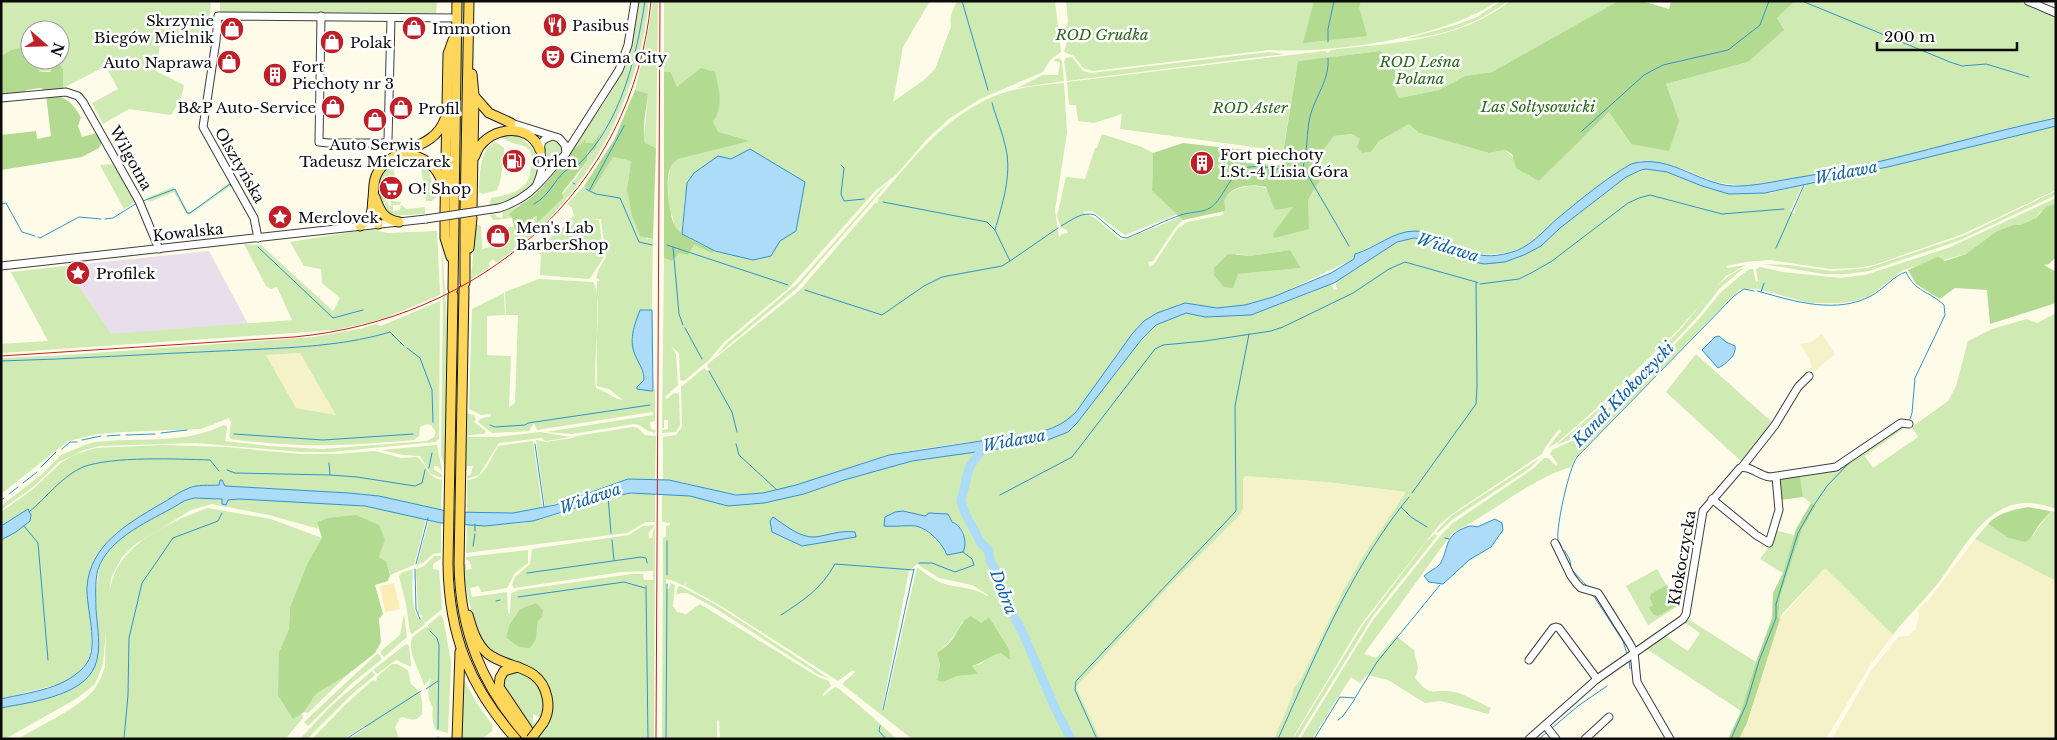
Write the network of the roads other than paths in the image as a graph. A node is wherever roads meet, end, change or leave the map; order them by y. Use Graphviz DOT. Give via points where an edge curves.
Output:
graph roads {
  1 [pos="457,1"];
  2 [pos="469,1"];
  3 [pos="635,1"];
  4 [pos="2028,1"];
  5 [pos="2056,13"];
  6 [pos="321,16"];
  7 [pos="391,18"];
  8 [pos="457,18"];
  9 [pos="456,30"];
  10 [pos="468,49"];
  11 [pos="474,95"];
  12 [pos="1,98"];
  13 [pos="446,114"];
  14 [pos="587,120"];
  15 [pos="511,123"];
  16 [pos="554,137"];
  17 [pos="540,153"];
  18 [pos="566,153"];
  19 [pos="403,154"];
  20 [pos="473,160"];
  21 [pos="559,161"];
  22 [pos="534,189"];
  23 [pos="445,190"];
  24 [pos="374,193"];
  25 [pos="372,210"];
  26 [pos="469,214"];
  27 [pos="450,216"];
  28 [pos="398,222"];
  29 [pos="378,224"];
  30 [pos="360,226"];
  31 [pos="258,238"];
  32 [pos="159,249"];
  33 [pos="1,266"];
  34 [pos="1809,376"];
  35 [pos="1909,424"];
  36 [pos="1742,467"];
  37 [pos="1776,477"];
  38 [pos="1712,499"];
  39 [pos="1555,543"];
  40 [pos="458,565"];
  41 [pos="460,647"];
  42 [pos="1630,656"];
  43 [pos="1529,660"];
  44 [pos="521,668"];
  45 [pos="1597,679"];
  46 [pos="1609,717"];
  47 [pos="1545,726"];
  48 [pos="457,739"];
  49 [pos="516,739"];
  50 [pos="532,739"];
  51 [pos="1529,739"];
  52 [pos="1556,739"];
  53 [pos="1585,739"];
  54 [pos="1670,739"];
  1 -- 8 [label="main road"];
  2 -- 10 [label="main road"];
  3 -- 14 [label="street" via="628,45 619,70"];
  4 -- 5 [label="street"];
  6 -- 7 [label="street"];
  6 -- 7 [label="street" via="319,142 328,143 384,143 388,140"];
  6 -- 31 [label="street, Olsztyńska" via="218,16 203,127 254,218"];
  7 -- 8 [label="street"];
  8 -- 9 [label="main road"];
  9 -- 13 [label="main road" via="448,54"];
  9 -- 27 [label="main road"];
  10 -- 11 [label="main road"];
  10 -- 26 [label="main road"];
  11 -- 15 [label="main road" via="489,113"];
  11 -- 20 [label="main road"];
  12 -- 32 [label="street, Wilgotna" via="66,92 78,96 139,201"];
  13 -- 19 [label="main road" via="436,134"];
  13 -- 23 [label="main road"];
  14 -- 16 [label="street" via="569,136"];
  14 -- 18 [label="street"];
  15 -- 16 [label="street"];
  16 -- 17 [label="street" via="543,140"];
  16 -- 18 [label="street" via="564,142"];
  17 -- 20 [label="main road" via="535,142 523,134 503,131 484,141"];
  17 -- 21 [label="street" via="548,162"];
  17 -- 22 [label="street" via="542,170"];
  18 -- 21 [label="street"];
  19 -- 23 [label="main road" via="422,158 431,164"];
  19 -- 24 [label="main road" via="381,167"];
  20 -- 26 [label="main road"];
  21 -- 22 [label="street, Kowalska"];
  22 -- 28 [label="street, Kowalska, bridge" via="499,208"];
  23 -- 27 [label="main road"];
  24 -- 25 [label="main road"];
  24 -- 28 [label="main road" via="379,211"];
  25 -- 29 [label="main road"];
  25 -- 30 [label="main road" via="370,217"];
  26 -- 40 [label="main road" via="471,240 464,286"];
  27 -- 41 [label="main road" via="445,238 453,264 448,564 450,606"];
  28 -- 29 [label="street, Kowalska"];
  29 -- 30 [label="street, Kowalska"];
  30 -- 31 [label="street, Kowalska"];
  31 -- 32 [label="street, Kowalska"];
  32 -- 33 [label="street, Kowalska"];
  34 -- 36 [label="street, Kłokoczycka" via="1798,386 1775,425"];
  35 -- 37 [label="street" via="1901,423 1836,467"];
  36 -- 37 [label="street"];
  36 -- 38 [label="street, Kłokoczycka"];
  37 -- 38 [label="street" via="1779,510 1769,544"];
  38 -- 42 [label="street, Kłokoczycka" via="1701,516 1685,616"];
  39 -- 42 [label="street" via="1574,580 1581,588 1598,593 1626,636"];
  40 -- 44 [label="main road" via="467,611 478,643 491,656"];
  40 -- 50 [label="main road" via="461,603 471,646 497,698"];
  41 -- 48 [label="main road"];
  41 -- 49 [label="main road" via="482,696"];
  42 -- 45 [label="street, Kłokoczycka"];
  42 -- 54 [label="street" via="1637,682"];
  43 -- 45 [label="street" via="1556,627"];
  44 -- 50 [label="main road, bridge" via="532,673 546,691 548,708"];
  44 -- 50 [label="main road" via="504,671 499,688"];
  45 -- 47 [label="street, Kłokoczycka"];
  46 -- 53 [label="street"];
  47 -- 51 [label="street, Kłokoczycka"];
  47 -- 52 [label="street"];
}
